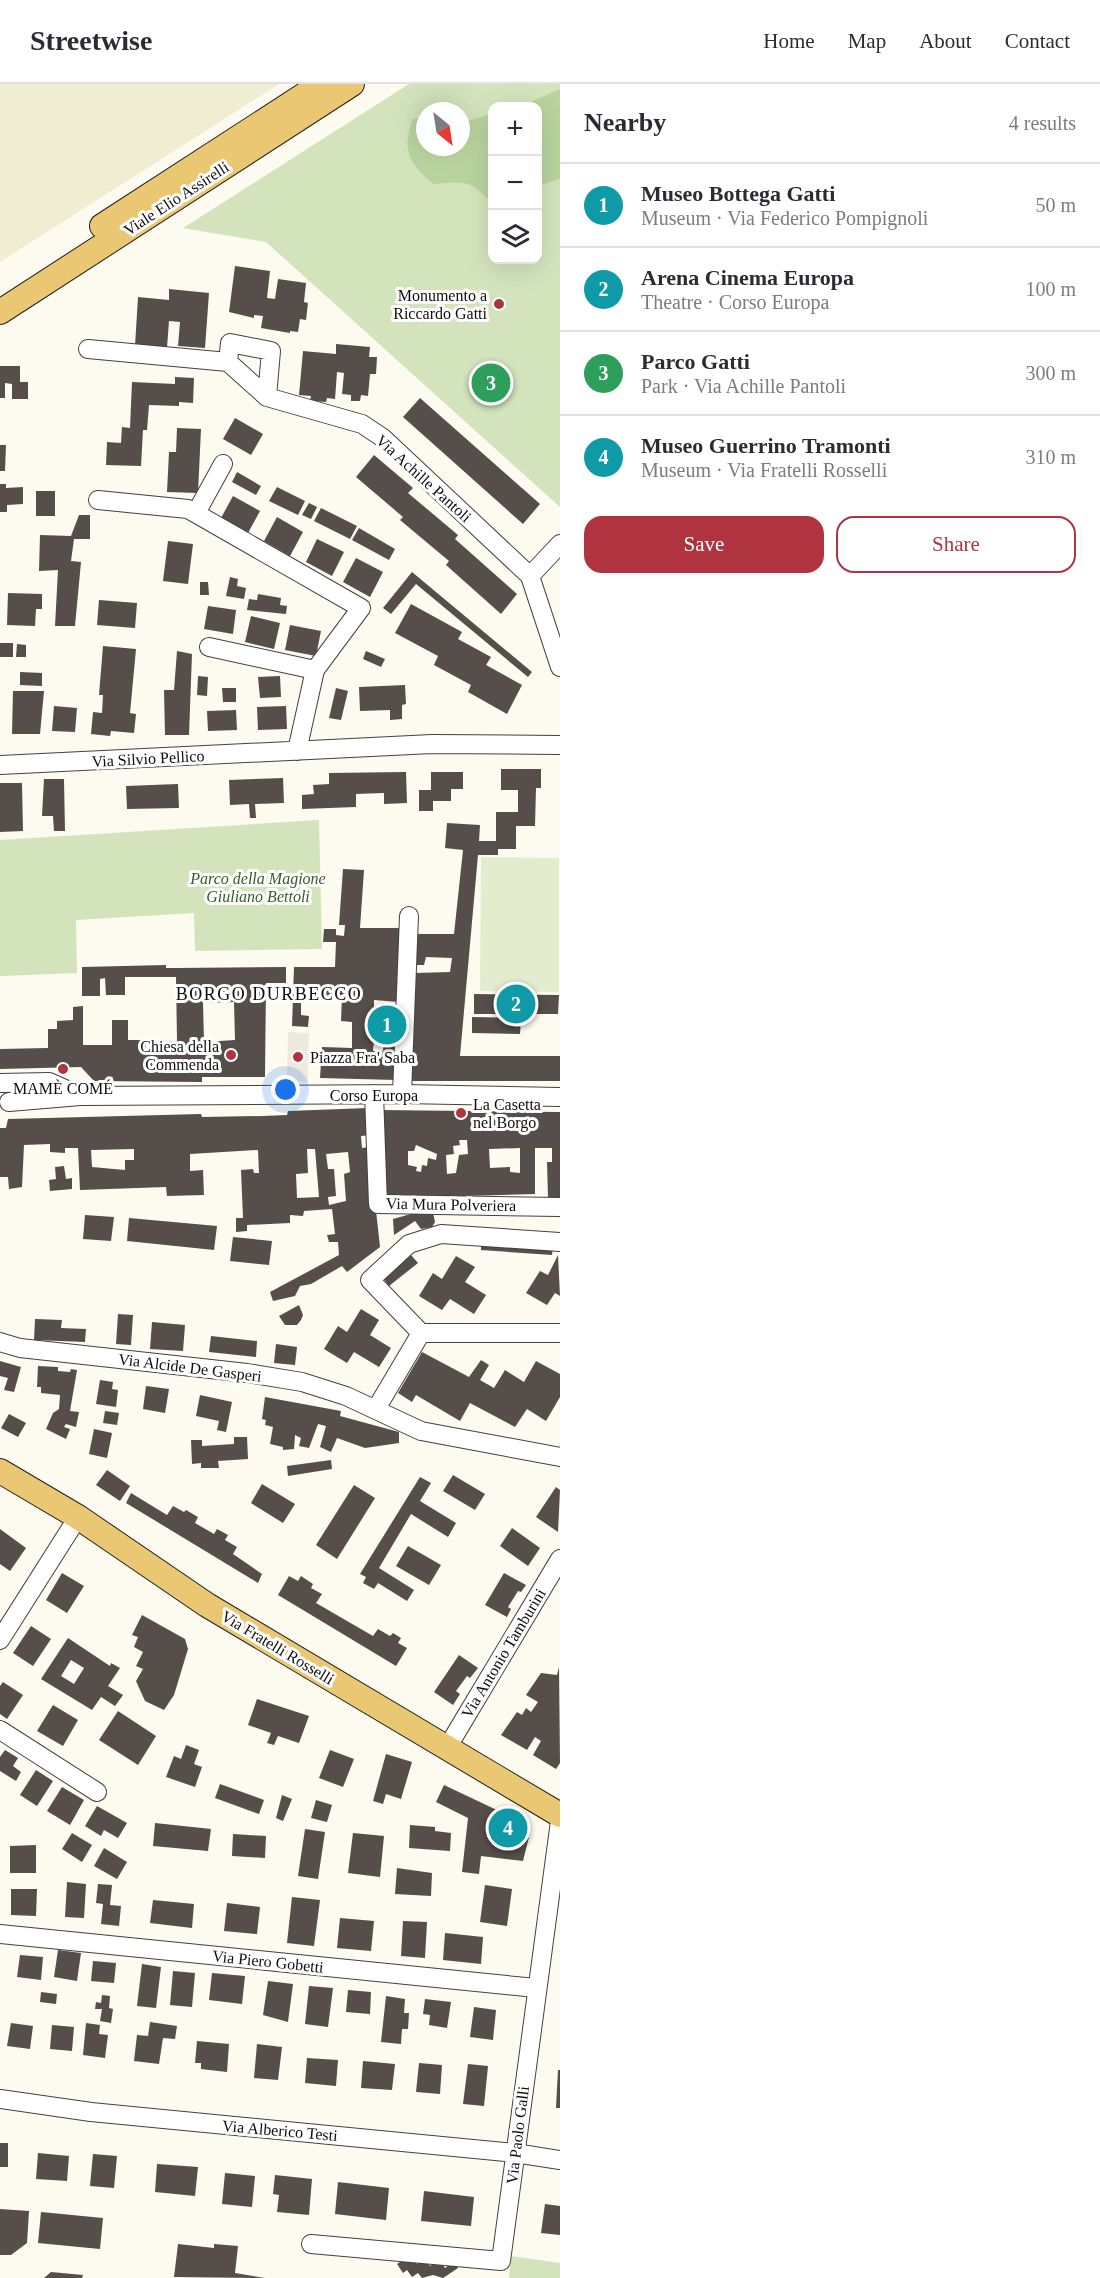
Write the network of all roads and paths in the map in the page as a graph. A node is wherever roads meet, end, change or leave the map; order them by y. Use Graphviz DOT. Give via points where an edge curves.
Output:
graph roads {
  1 [pos="321,84"];
  2 [pos="352,84"];
  3 [pos="215,163"];
  4 [pos="0,293"];
  5 [pos="0,312"];
  6 [pos="88,349"];
  7 [pos="228,362"];
  8 [pos="267,397"];
  9 [pos="223,464"];
  10 [pos="98,500"];
  11 [pos="196,513"];
  12 [pos="560,544"];
  13 [pos="530,576"];
  14 [pos="209,647"];
  15 [pos="560,667"];
  16 [pos="315,670"];
  17 [pos="560,745"];
  18 [pos="297,751"];
  19 [pos="0,765"];
  20 [pos="409,916"];
  21 [pos="0,1083"];
  22 [pos="402,1094"];
  23 [pos="374,1095"];
  24 [pos="80,1096"];
  25 [pos="560,1097"];
  26 [pos="9,1102"];
  27 [pos="560,1207"];
  28 [pos="560,1242"];
  29 [pos="421,1332"];
  30 [pos="560,1333"];
  31 [pos="0,1342"];
  32 [pos="376,1409"];
  33 [pos="560,1457"];
  34 [pos="0,1472"];
  35 [pos="78,1517"];
  36 [pos="560,1559"];
  37 [pos="0,1640"];
  38 [pos="0,1730"];
  39 [pos="447,1748"];
  40 [pos="97,1792"];
  41 [pos="560,1815"];
  42 [pos="560,1821"];
  43 [pos="0,1934"];
  44 [pos="536,1988"];
  45 [pos="0,2099"];
  46 [pos="515,2153"];
  47 [pos="560,2160"];
  48 [pos="311,2244"];
  1 -- 3 [label="main road, Viale Elio Assirelli"];
  2 -- 3 [label="main road, Viale Elio Assirelli"];
  3 -- 4 [label="main road, Viale Elio Assirelli"];
  3 -- 5 [label="main road, Viale Elio Assirelli"];
  6 -- 7 [label="street"];
  7 -- 8 [label="street, Via Achille Pantoli"];
  7 -- 8 [label="street" via="230,343 271,351"];
  8 -- 13 [label="street, Via Achille Pantoli" via="362,424 383,438"];
  9 -- 11 [label="street"];
  10 -- 11 [label="street"];
  11 -- 16 [label="street" via="361,608"];
  12 -- 13 [label="street"];
  13 -- 15 [label="street, Via Achille Pantoli"];
  14 -- 16 [label="street"];
  16 -- 18 [label="street"];
  17 -- 18 [label="street, Via Silvio Pellico" via="432,744"];
  18 -- 19 [label="street, Via Silvio Pellico"];
  20 -- 22 [label="street"];
  21 -- 24 [label="street, Corso Europa" via="49,1083"];
  22 -- 23 [label="street, Corso Europa"];
  22 -- 25 [label="street, Corso Europa"];
  23 -- 24 [label="street, Corso Europa" via="295,1088"];
  23 -- 27 [label="street, Via Mura Polveriera" via="378,1204"];
  24 -- 26 [label="street, Corso Europa"];
  28 -- 29 [label="street" via="441,1234 409,1244 370,1280"];
  29 -- 30 [label="street"];
  29 -- 32 [label="street"];
  31 -- 32 [label="street, Via Alcide De Gasperi" via="20,1348 302,1382"];
  32 -- 33 [label="street, Via Alcide De Gasperi" via="421,1431"];
  34 -- 35 [label="main road, Via Fratelli Rosselli"];
  35 -- 37 [label="street"];
  35 -- 39 [label="main road, Via Fratelli Rosselli" via="207,1605"];
  36 -- 39 [label="street, Via Antonio Tamburini"];
  38 -- 40 [label="street"];
  39 -- 41 [label="main road, Via Fratelli Rosselli"];
  42 -- 44 [label="street, Via Paolo Galli"];
  43 -- 44 [label="street, Via Piero Gobetti"];
  44 -- 46 [label="street, Via Paolo Galli"];
  45 -- 46 [label="street, Via Alberico Testi" via="91,2112"];
  46 -- 47 [label="street, Via Alberico Testi"];
  46 -- 48 [label="street, Via Paolo Galli" via="501,2261"];
}
